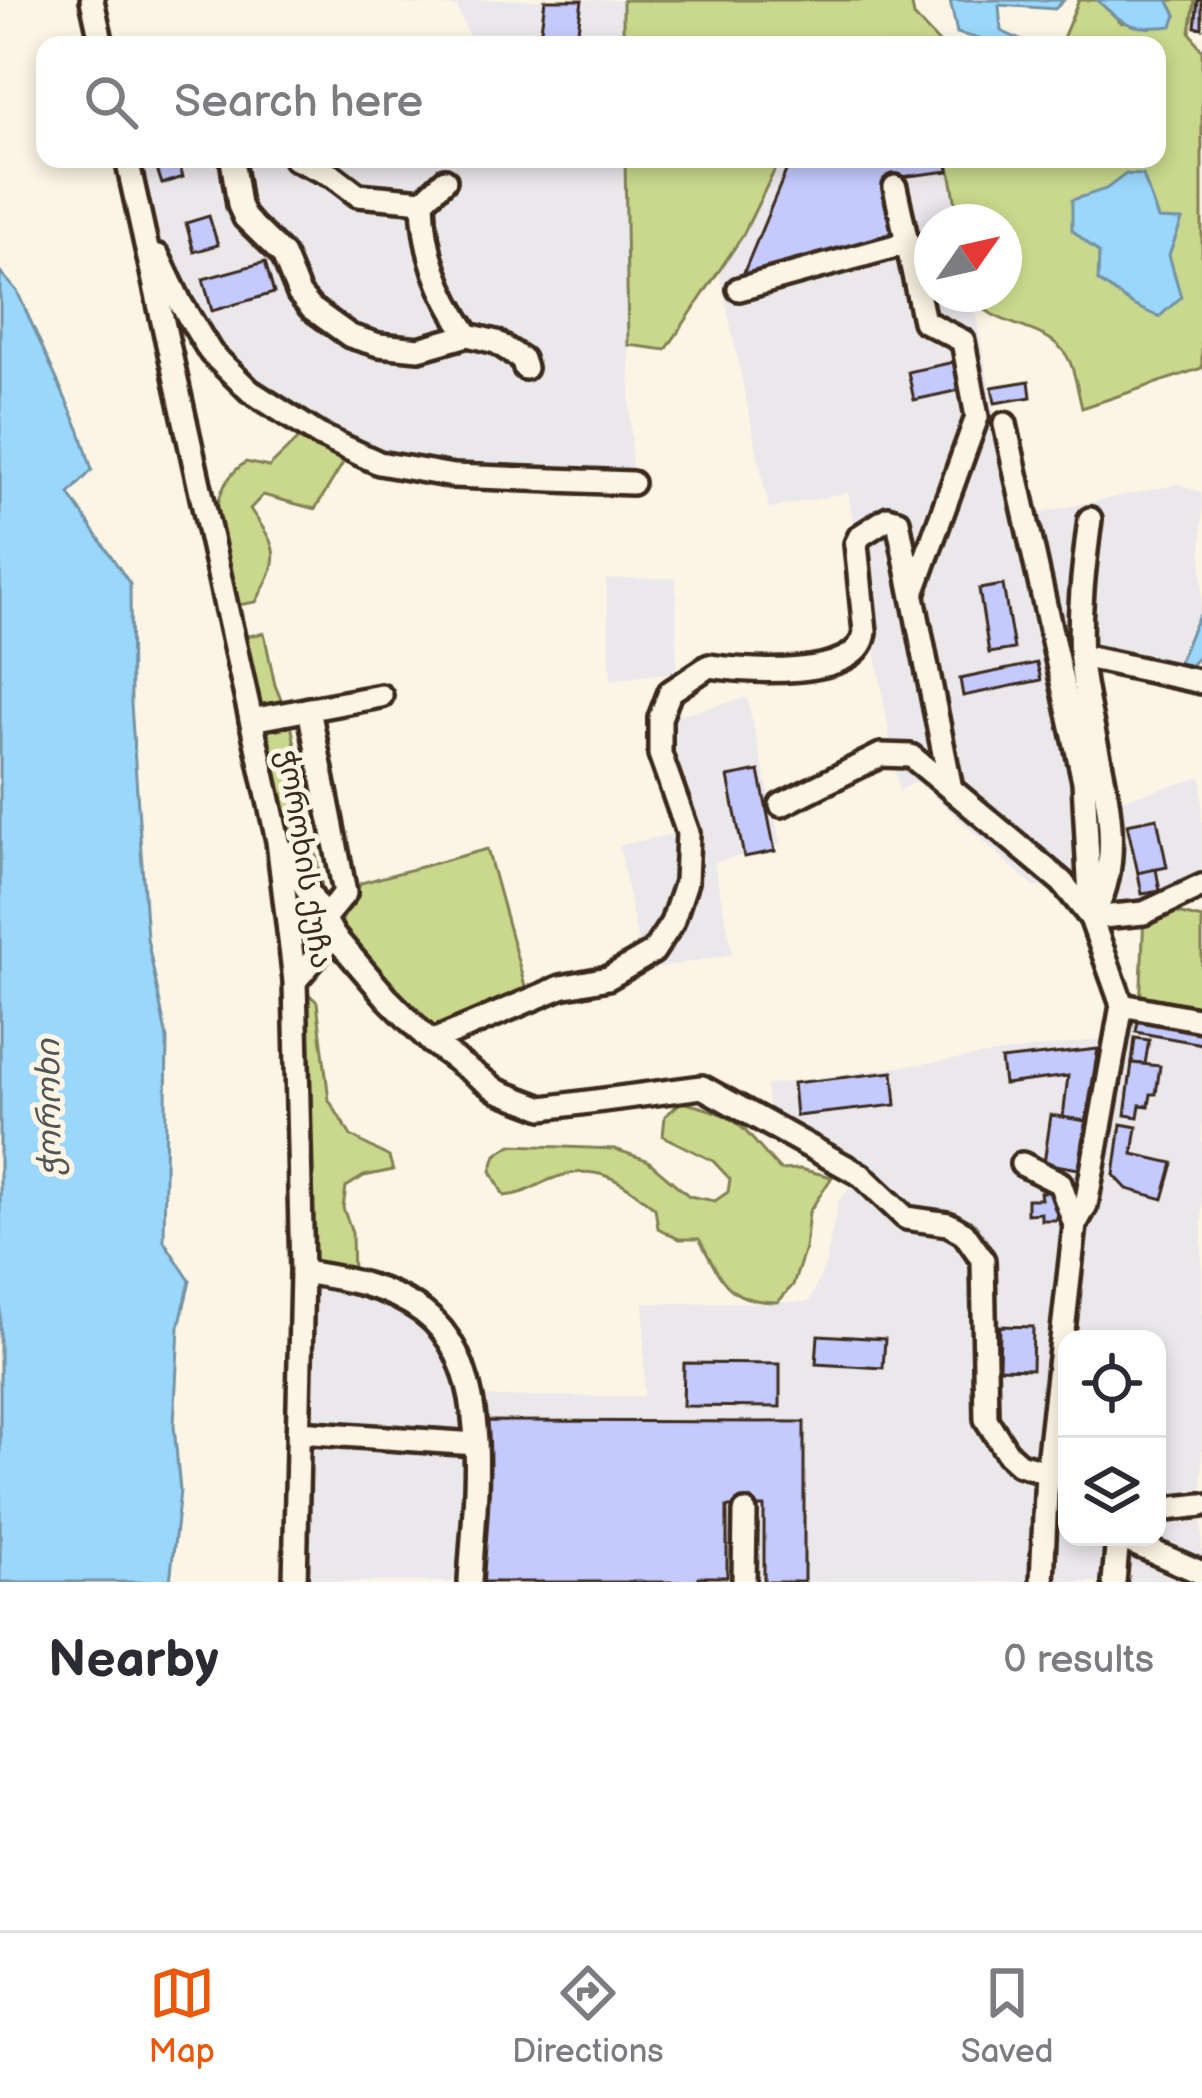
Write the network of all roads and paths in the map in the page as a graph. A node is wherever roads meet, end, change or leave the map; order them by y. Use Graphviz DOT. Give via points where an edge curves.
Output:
graph roads {
  1 [pos="92,0"];
  2 [pos="100,36"];
  3 [pos="129,168"];
  4 [pos="234,168"];
  5 [pos="315,168"];
  6 [pos="445,180"];
  7 [pos="895,187"];
  8 [pos="423,201"];
  9 [pos="140,218"];
  10 [pos="907,244"];
  11 [pos="739,289"];
  12 [pos="468,335"];
  13 [pos="525,368"];
  14 [pos="1005,424"];
  15 [pos="632,482"];
  16 [pos="1090,519"];
  17 [pos="911,597"];
  18 [pos="1081,656"];
  19 [pos="1202,682"];
  20 [pos="381,696"];
  21 [pos="309,709"];
  22 [pos="251,720"];
  23 [pos="951,789"];
  24 [pos="781,805"];
  25 [pos="278,842"];
  26 [pos="1202,886"];
  27 [pos="1091,918"];
  28 [pos="329,927"];
  29 [pos="295,981"];
  30 [pos="1122,1005"];
  31 [pos="1202,1020"];
  32 [pos="431,1042"];
  33 [pos="1022,1164"];
  34 [pos="1075,1225"];
  35 [pos="302,1272"];
  36 [pos="298,1432"];
  37 [pos="476,1444"];
  38 [pos="1047,1472"];
  39 [pos="1201,1502"];
  40 [pos="1166,1508"];
  41 [pos="745,1512"];
  42 [pos="1056,1516"];
  43 [pos="1118,1546"];
  44 [pos="1139,1546"];
  45 [pos="1202,1574"];
  46 [pos="296,1582"];
  47 [pos="470,1582"];
  48 [pos="743,1582"];
  49 [pos="1042,1582"];
  50 [pos="1114,1582"];
  1 -- 2 [label="street"];
  3 -- 9 [label="street, ჭოროხის ქუჩა"];
  4 -- 12 [label="street" via="245,218 283,255 311,308 350,336 419,350"];
  5 -- 8 [label="street" via="358,195"];
  6 -- 8 [label="street"];
  7 -- 10 [label="street"];
  8 -- 12 [label="street" via="433,271"];
  9 -- 15 [label="street" via="211,353 250,391 319,435 379,464 454,476"];
  9 -- 22 [label="street, ჭოროხის ქუჩა"];
  10 -- 11 [label="street"];
  10 -- 17 [label="street" via="924,321 963,341 977,417"];
  12 -- 13 [label="street" via="496,342"];
  14 -- 27 [label="street" via="1084,781"];
  16 -- 18 [label="street"];
  17 -- 23 [label="street"];
  17 -- 32 [label="street" via="901,528 888,518 856,544 865,632 855,655 784,669 709,666 670,692 660,754 688,833 686,882 653,952 608,978 561,987"];
  18 -- 19 [label="street"];
  18 -- 27 [label="street" via="1106,788 1109,854"];
  20 -- 21 [label="street"];
  21 -- 22 [label="street"];
  21 -- 28 [label="street" via="345,892"];
  22 -- 25 [label="street, ჭოროხის ქუჩა"];
  23 -- 24 [label="street" via="911,755 881,754"];
  23 -- 27 [label="street" via="1062,882"];
  25 -- 28 [label="street"];
  25 -- 29 [label="street, ჭოროხის ქუჩა"];
  26 -- 27 [label="street" via="1144,914"];
  27 -- 30 [label="street"];
  28 -- 29 [label="street"];
  28 -- 32 [label="street"];
  29 -- 35 [label="street, ჭოროხის ქუჩა"];
  30 -- 31 [label="street"];
  30 -- 34 [label="street" via="1086,1205"];
  32 -- 38 [label="street" via="498,1090 543,1108 702,1087 861,1175 906,1218 964,1233 983,1260 986,1418 1019,1464"];
  33 -- 34 [label="street" via="1060,1183"];
  34 -- 38 [label="street"];
  35 -- 36 [label="street, ჭოროხის ქუჩა"];
  35 -- 37 [label="street" via="374,1287 443,1330 471,1397"];
  36 -- 37 [label="street"];
  36 -- 46 [label="street, ჭოროხის ქუჩა"];
  37 -- 47 [label="street"];
  38 -- 42 [label="street"];
  39 -- 40 [label="street"];
  41 -- 48 [label="street"];
  42 -- 49 [label="street"];
  43 -- 50 [label="street"];
  44 -- 45 [label="street"];
}
